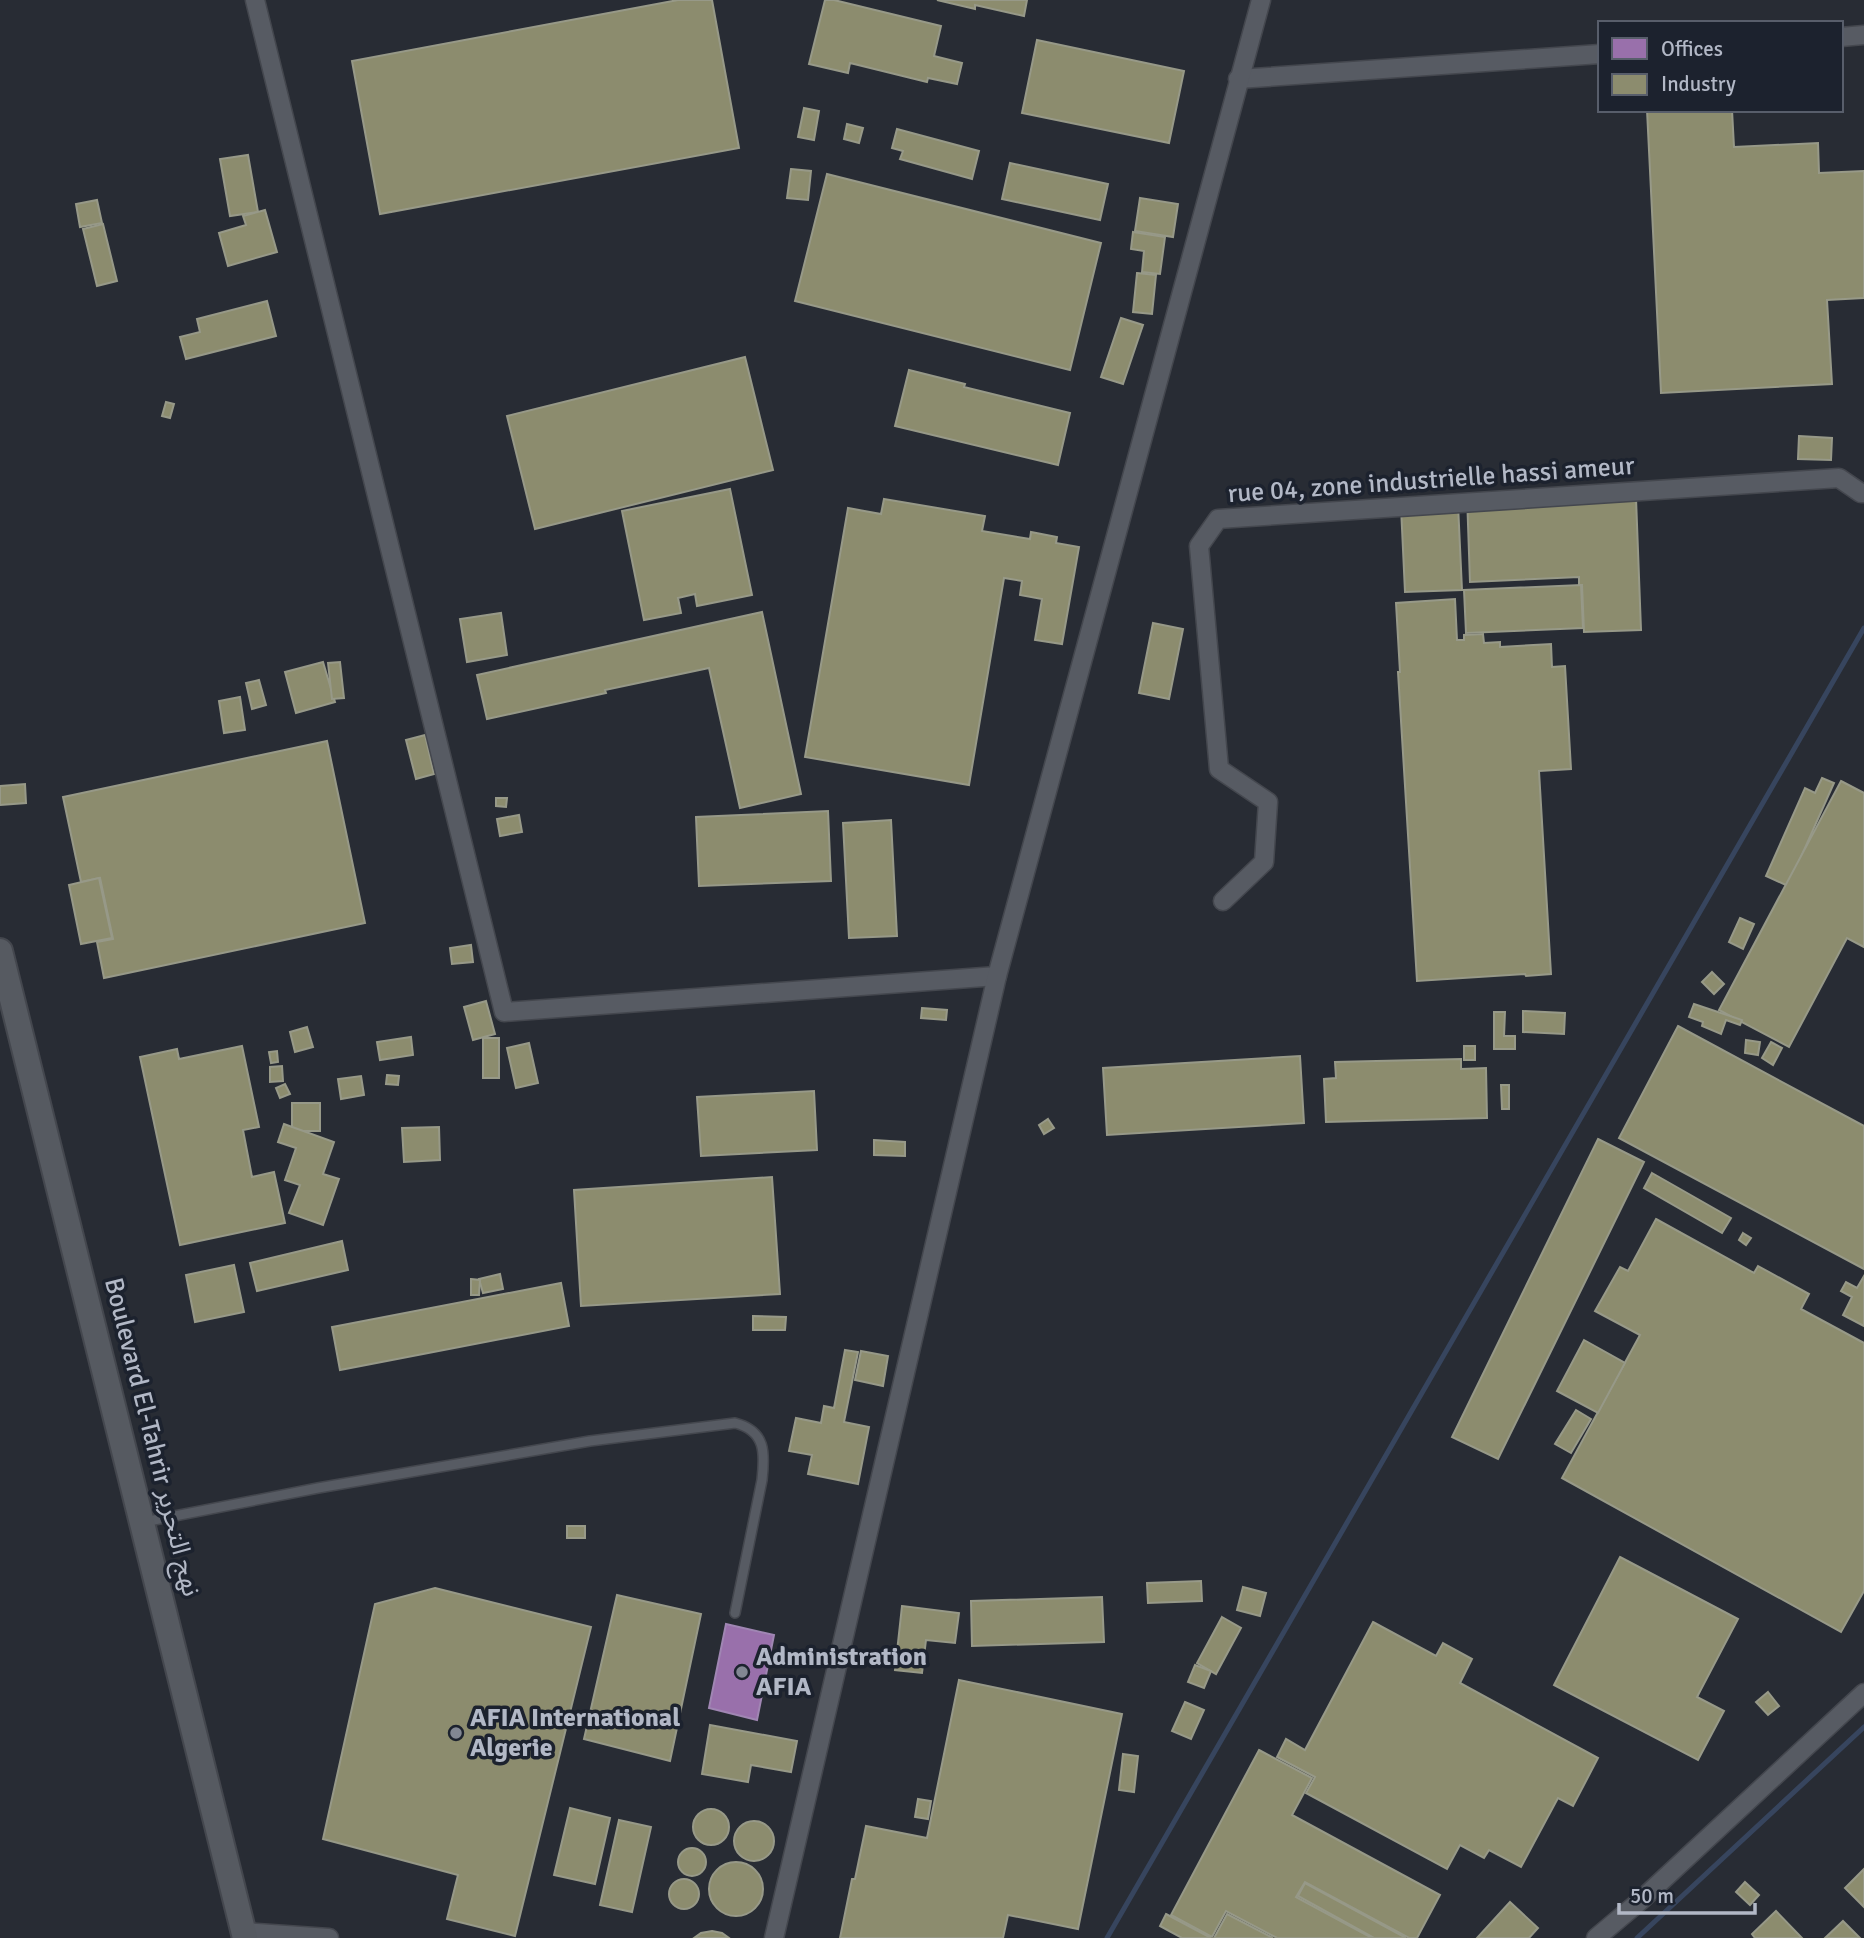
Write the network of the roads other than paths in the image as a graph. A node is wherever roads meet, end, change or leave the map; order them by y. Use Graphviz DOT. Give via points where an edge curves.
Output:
graph roads {
  1 [pos="255,0"];
  2 [pos="1261,0"];
  3 [pos="1864,35"];
  4 [pos="1843,37"];
  5 [pos="1598,54"];
  6 [pos="1238,79"];
  7 [pos="1864,493"];
  8 [pos="1223,901"];
  9 [pos="0,951"];
  10 [pos="997,976"];
  11 [pos="142,1523"];
  12 [pos="735,1612"];
  13 [pos="1864,1693"];
  14 [pos="245,1935"];
  15 [pos="329,1938"];
  16 [pos="774,1938"];
  17 [pos="1595,1938"];
  1 -- 10 [label="street" via="504,1012"];
  2 -- 6 [label="street"];
  3 -- 4 [label="street"];
  5 -- 6 [label="street"];
  6 -- 10 [label="street"];
  7 -- 8 [label="street, rue 04, zone industrielle hassi ameur" via="1839,478 1217,519 1199,546 1219,769 1268,802 1264,862"];
  9 -- 11 [label="main road, Boulevard El-Tahrir نهج التحرير"];
  10 -- 16 [label="street"];
  11 -- 12 [label="lane" via="590,1441 734,1423 749,1427 760,1440 764,1459"];
  11 -- 14 [label="main road, Boulevard El-Tahrir نهج التحرير"];
  13 -- 17 [label="street"];
  14 -- 15 [label="street"];
}
